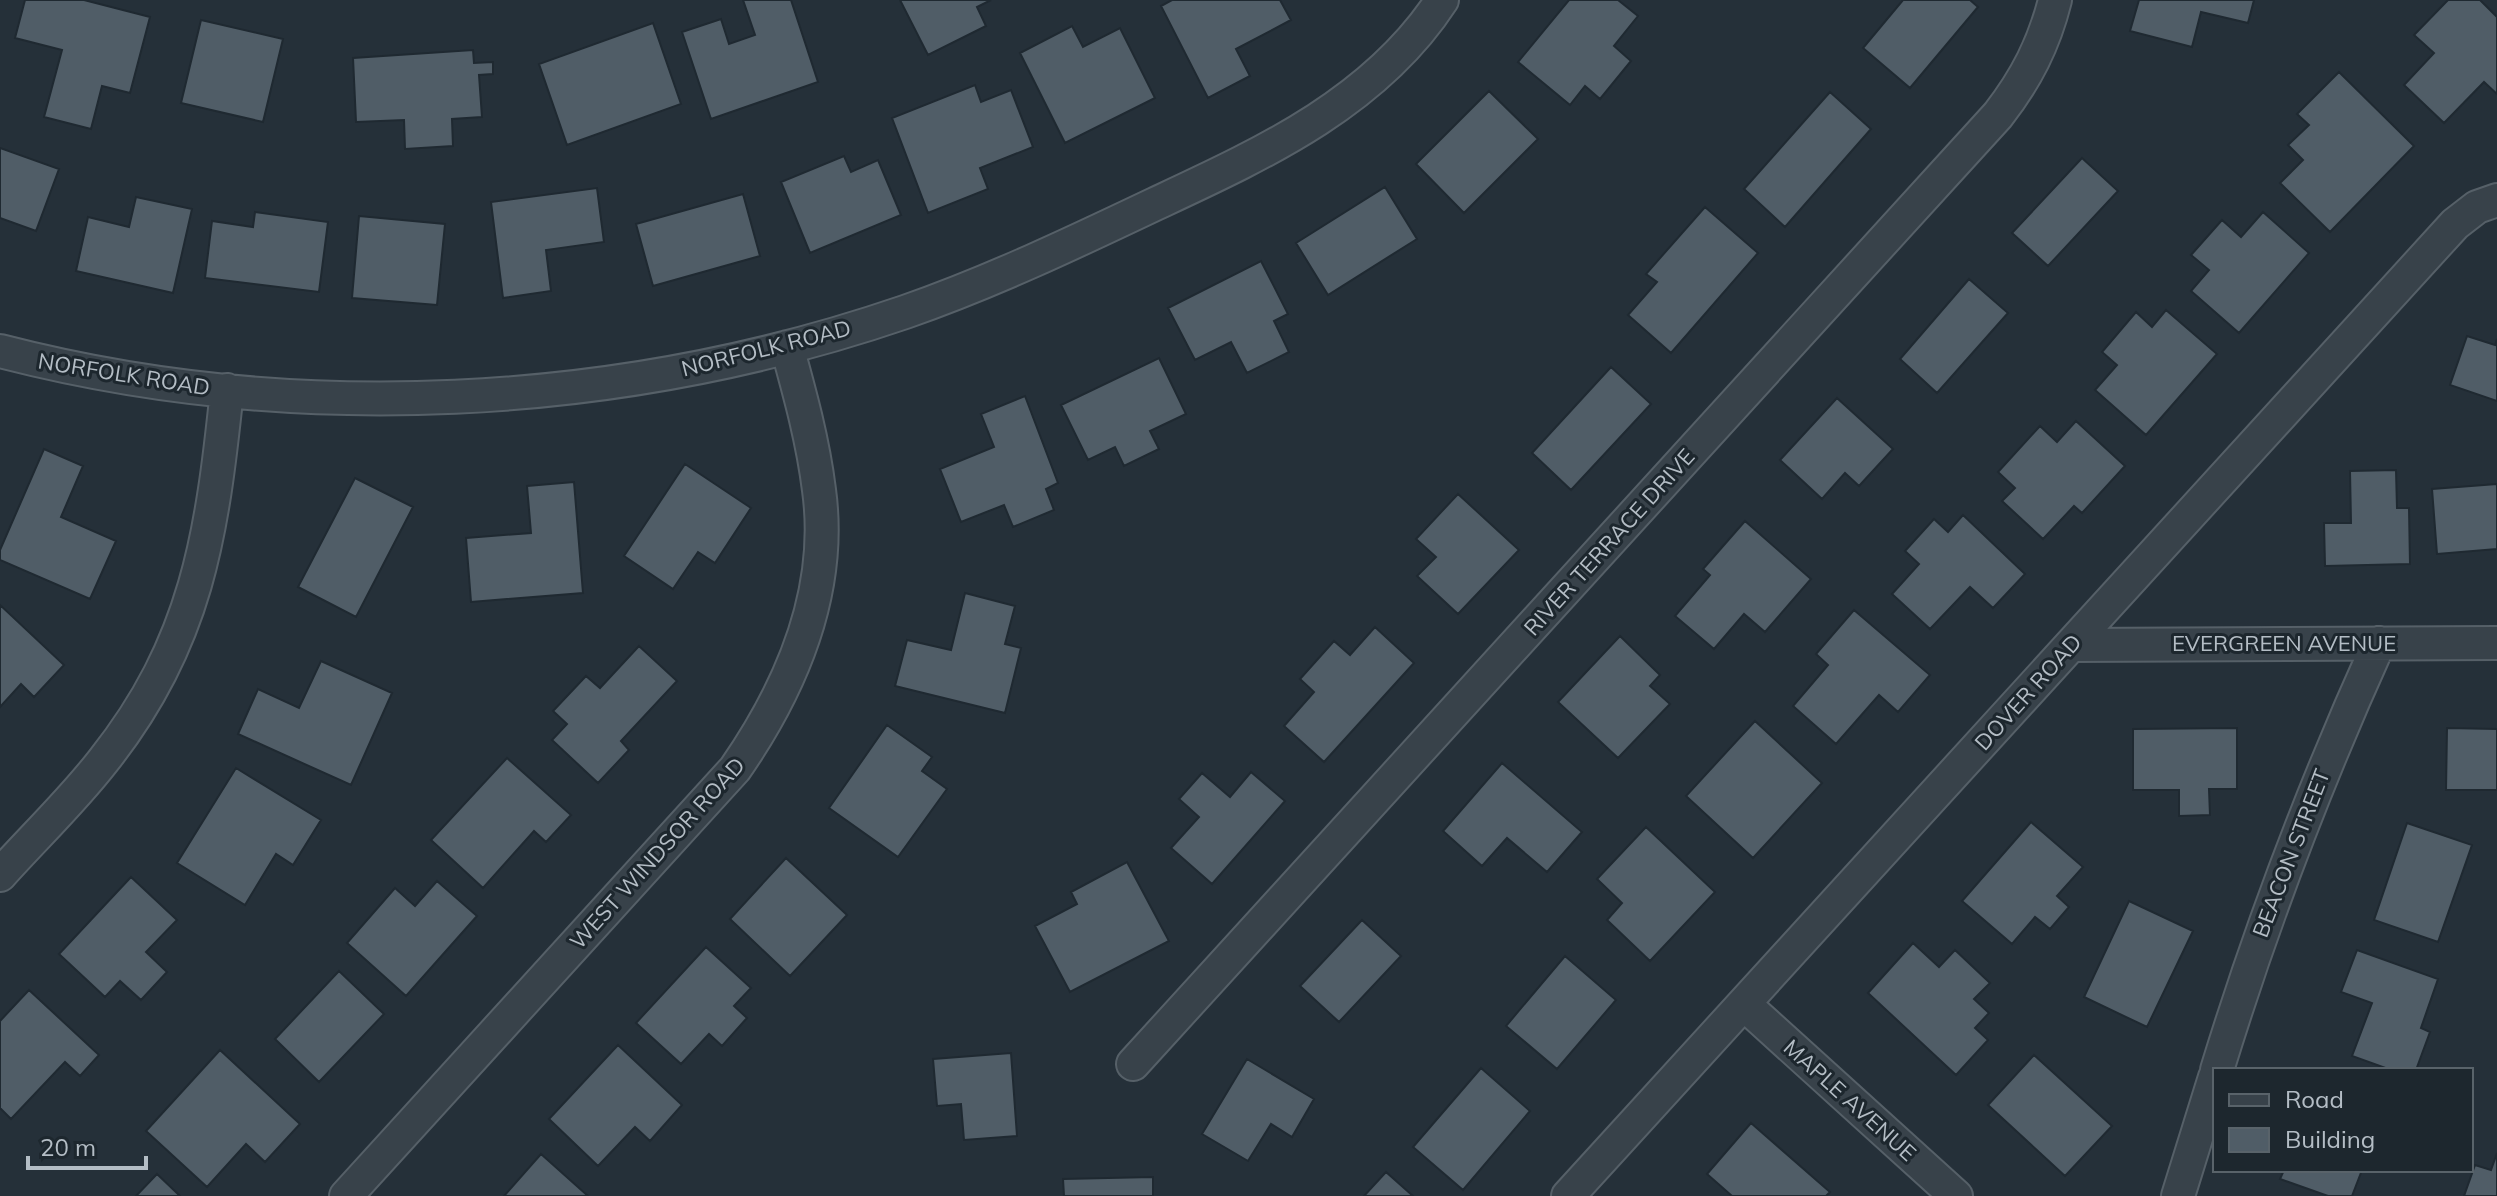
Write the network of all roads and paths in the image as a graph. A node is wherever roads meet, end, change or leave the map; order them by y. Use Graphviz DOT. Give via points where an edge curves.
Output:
graph roads {
  1 [pos="1442,0"];
  2 [pos="2055,0"];
  3 [pos="2497,200"];
  4 [pos="787,347"];
  5 [pos="0,351"];
  6 [pos="227,390"];
  7 [pos="2379,643"];
  8 [pos="2497,643"];
  9 [pos="2071,645"];
  10 [pos="0,875"];
  11 [pos="1744,1004"];
  12 [pos="1133,1064"];
  13 [pos="2218,1068"];
  14 [pos="2213,1083"];
  15 [pos="346,1196"];
  16 [pos="1568,1196"];
  17 [pos="1956,1196"];
  18 [pos="2178,1196"];
  1 -- 4 [label="street, NORFOLK ROAD" via="1393,59 1343,104 1258,155 1018,269 904,312"];
  2 -- 12 [label="street, RIVER TERRACE DRIVE" via="2033,64 1998,115"];
  3 -- 9 [label="street, DOVER ROAD" via="2455,224"];
  4 -- 6 [label="street, NORFOLK ROAD" via="562,388 440,397"];
  4 -- 15 [label="street, WEST WINDSOR ROAD" via="820,493 820,552 812,611 795,667 769,721 735,769"];
  5 -- 6 [label="street, NORFOLK ROAD"];
  6 -- 10 [label="street" via="215,508 200,576 176,642 143,704 103,762"];
  7 -- 8 [label="street, EVERGREEN AVENUE"];
  7 -- 9 [label="street, EVERGREEN AVENUE"];
  7 -- 13 [label="street, BEACON STREET" via="2322,768"];
  9 -- 11 [label="street, DOVER ROAD"];
  11 -- 16 [label="street, DOVER ROAD"];
  11 -- 17 [label="street, MAPLE AVENUE"];
  14 -- 18 [label="street"];
}
